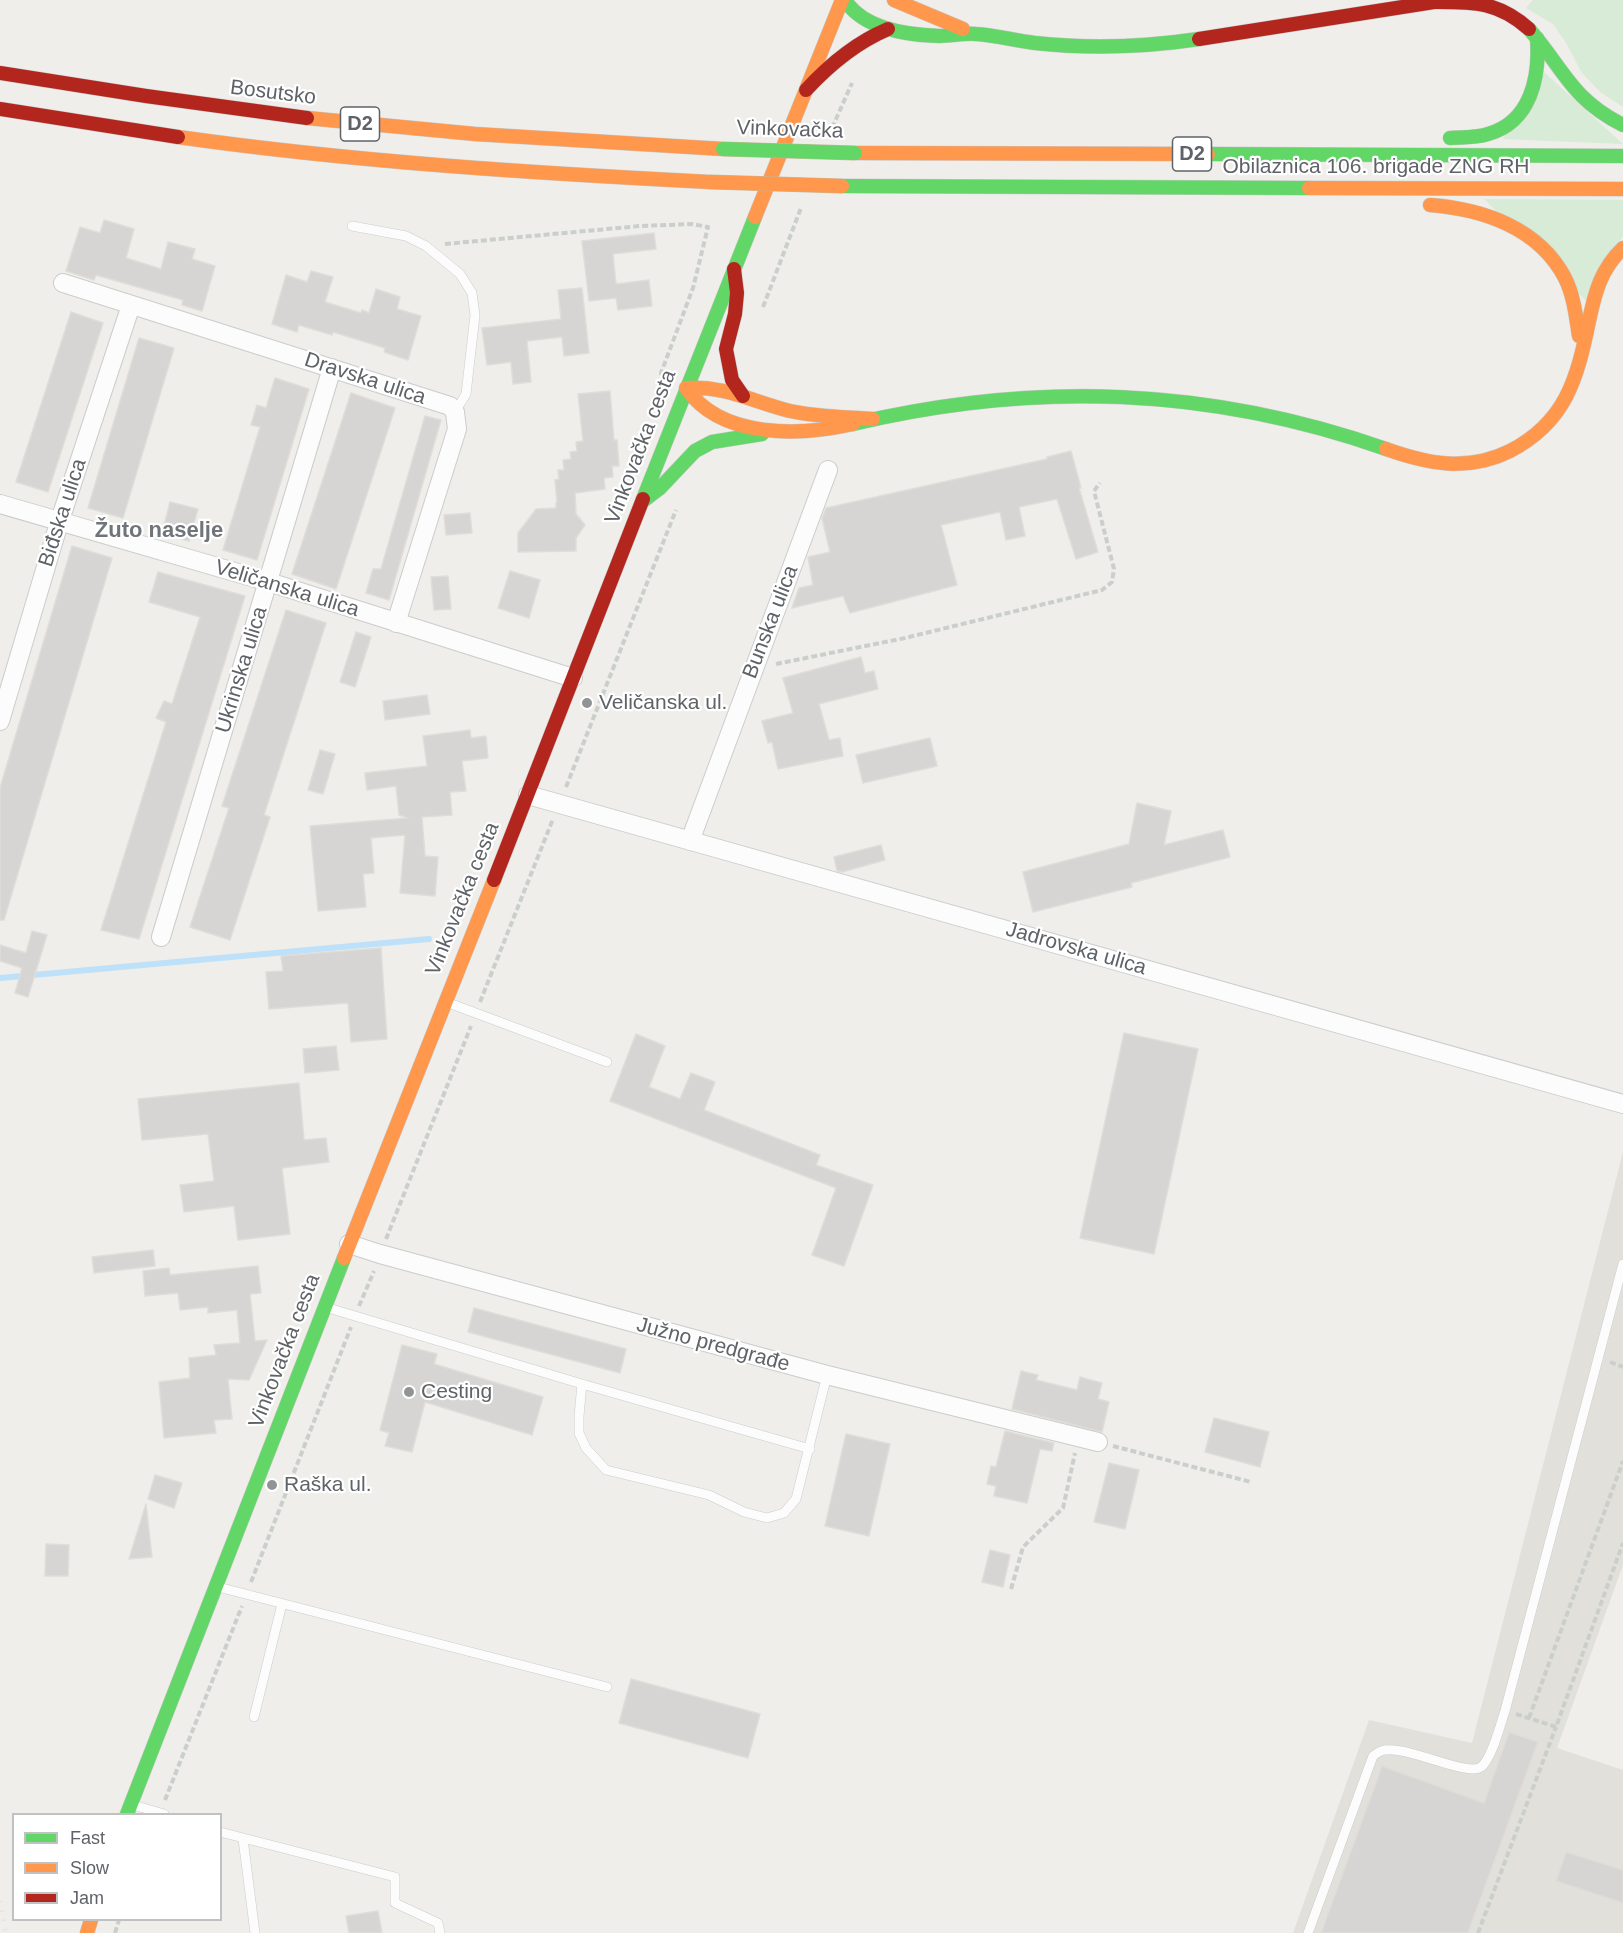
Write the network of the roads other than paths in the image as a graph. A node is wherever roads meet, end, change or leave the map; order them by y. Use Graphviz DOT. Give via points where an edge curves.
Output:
graph roads {
  1 [pos="844,0"];
  2 [pos="895,0"];
  3 [pos="888,29"];
  4 [pos="976,34"];
  5 [pos="1537,38"];
  6 [pos="0,73"];
  7 [pos="806,90"];
  8 [pos="0,109"];
  9 [pos="1623,125"];
  10 [pos="723,149"];
  11 [pos="855,153"];
  12 [pos="1391,154"];
  13 [pos="1623,156"];
  14 [pos="1358,188"];
  15 [pos="1623,189"];
  16 [pos="352,226"];
  17 [pos="1623,248"];
  18 [pos="734,269"];
  19 [pos="63,283"];
  20 [pos="131,305"];
  21 [pos="1581,357"];
  22 [pos="332,368"];
  23 [pos="686,388"];
  24 [pos="743,396"];
  25 [pos="455,412"];
  26 [pos="873,419"];
  27 [pos="777,432"];
  28 [pos="828,471"];
  29 [pos="643,501"];
  30 [pos="0,504"];
  31 [pos="59,523"];
  32 [pos="269,582"];
  33 [pos="396,622"];
  34 [pos="573,678"];
  35 [pos="0,721"];
  36 [pos="528,795"];
  37 [pos="690,841"];
  38 [pos="161,937"];
  39 [pos="444,1001"];
  40 [pos="607,1062"];
  41 [pos="1623,1104"];
  42 [pos="349,1244"];
  43 [pos="1623,1264"];
  44 [pos="325,1307"];
  45 [pos="826,1376"];
  46 [pos="582,1384"];
  47 [pos="1098,1442"];
  48 [pos="810,1449"];
  49 [pos="215,1586"];
  50 [pos="282,1604"];
  51 [pos="607,1687"];
  52 [pos="254,1717"];
  53 [pos="129,1809"];
  54 [pos="152,1813"];
  55 [pos="222,1833"];
  56 [pos="243,1839"];
  57 [pos="255,1933"];
  58 [pos="440,1933"];
  59 [pos="1308,1933"];
  1 -- 3 [label="main road" via="871,23"];
  1 -- 7 [label="main road, Vinkovačka cesta"];
  2 -- 4 [label="main road"];
  3 -- 4 [label="main road" via="941,36"];
  3 -- 7 [label="main road" via="844,53"];
  4 -- 5 [label="main road" via="1084,47 1133,46 1403,6 1465,2 1493,6 1516,17"];
  5 -- 9 [label="main road" via="1572,87 1591,106"];
  5 -- 12 [label="main road" via="1539,60 1529,102 1501,130 1476,137 1411,143"];
  6 -- 10 [label="main road, Bosutsko / D2" via="270,114 393,127"];
  7 -- 18 [label="main road, Vinkovačka cesta"];
  8 -- 14 [label="main road, Obilaznica 106. brigade ZNG RH / D2, bridge" via="369,160 494,171 842,186"];
  10 -- 11 [label="main road, Vinkovačka / D2, bridge"];
  11 -- 12 [label="main road, Obilaznica 106. brigade ZNG RH / D2"];
  12 -- 13 [label="main road, Obilaznica 106. brigade ZNG RH / D2"];
  14 -- 15 [label="main road, Obilaznica 106. brigade ZNG RH / D2"];
  14 -- 21 [label="main road" via="1390,199 1458,207 1507,224 1530,237 1551,257 1565,279 1574,301"];
  16 -- 25 [label="lane" via="406,236 426,246 460,274 472,293 475,315 466,394"];
  17 -- 21 [label="main road" via="1608,264 1596,287"];
  18 -- 23 [label="main road, Vinkovačka cesta"];
  18 -- 24 [label="main road" via="735,314 726,349 732,380"];
  19 -- 20 [label="street, Dravska ulica"];
  20 -- 22 [label="street, Dravska ulica"];
  20 -- 31 [label="street, Biđska ulica"];
  21 -- 26 [label="main road" via="1563,407 1544,428 1498,456 1470,463 1442,465 1415,460 1323,429 1258,413 1126,396 1019,397"];
  22 -- 25 [label="street, Dravska ulica" via="450,406"];
  22 -- 32 [label="street, Ukrinska ulica"];
  23 -- 24 [label="main road" via="708,386"];
  23 -- 27 [label="main road" via="700,407 714,415"];
  23 -- 29 [label="main road, Vinkovačka cesta"];
  24 -- 26 [label="main road" via="794,412"];
  25 -- 33 [label="street" via="457,429"];
  26 -- 27 [label="main road" via="827,430"];
  27 -- 29 [label="main road" via="712,442 695,451"];
  28 -- 37 [label="street, Bunska ulica"];
  29 -- 34 [label="main road, Vinkovačka cesta"];
  30 -- 31 [label="street, Veličanska ulica"];
  31 -- 32 [label="street, Veličanska ulica"];
  31 -- 35 [label="street, Biđska ulica"];
  32 -- 33 [label="street, Veličanska ulica"];
  32 -- 38 [label="street, Ukrinska ulica"];
  33 -- 34 [label="street, Veličanska ulica"];
  34 -- 36 [label="main road, Vinkovačka cesta"];
  36 -- 37 [label="street, Jadrovska ulica"];
  36 -- 39 [label="main road, Vinkovačka cesta"];
  37 -- 41 [label="street, Jadrovska ulica"];
  39 -- 40 [label="lane"];
  39 -- 42 [label="main road, Vinkovačka cesta"];
  42 -- 44 [label="main road, Vinkovačka cesta"];
  42 -- 45 [label="street, Južno predgrađe"];
  43 -- 59 [label="lane" via="1490,1755 1481,1767 1471,1771 1392,1749 1373,1756"];
  44 -- 46 [label="lane"];
  44 -- 49 [label="main road, Vinkovačka cesta"];
  45 -- 47 [label="street, Južno predgrađe"];
  45 -- 48 [label="lane"];
  46 -- 48 [label="lane"];
  46 -- 48 [label="lane" via="579,1433 586,1448 606,1470 709,1495 744,1512 767,1518 784,1513 796,1499"];
  49 -- 50 [label="lane"];
  49 -- 53 [label="main road, Vinkovačka cesta"];
  50 -- 51 [label="lane"];
  50 -- 52 [label="lane"];
  53 -- 54 [label="lane"];
  55 -- 56 [label="lane"];
  56 -- 57 [label="lane"];
  56 -- 58 [label="lane" via="395,1877 395,1903 438,1923"];
}
